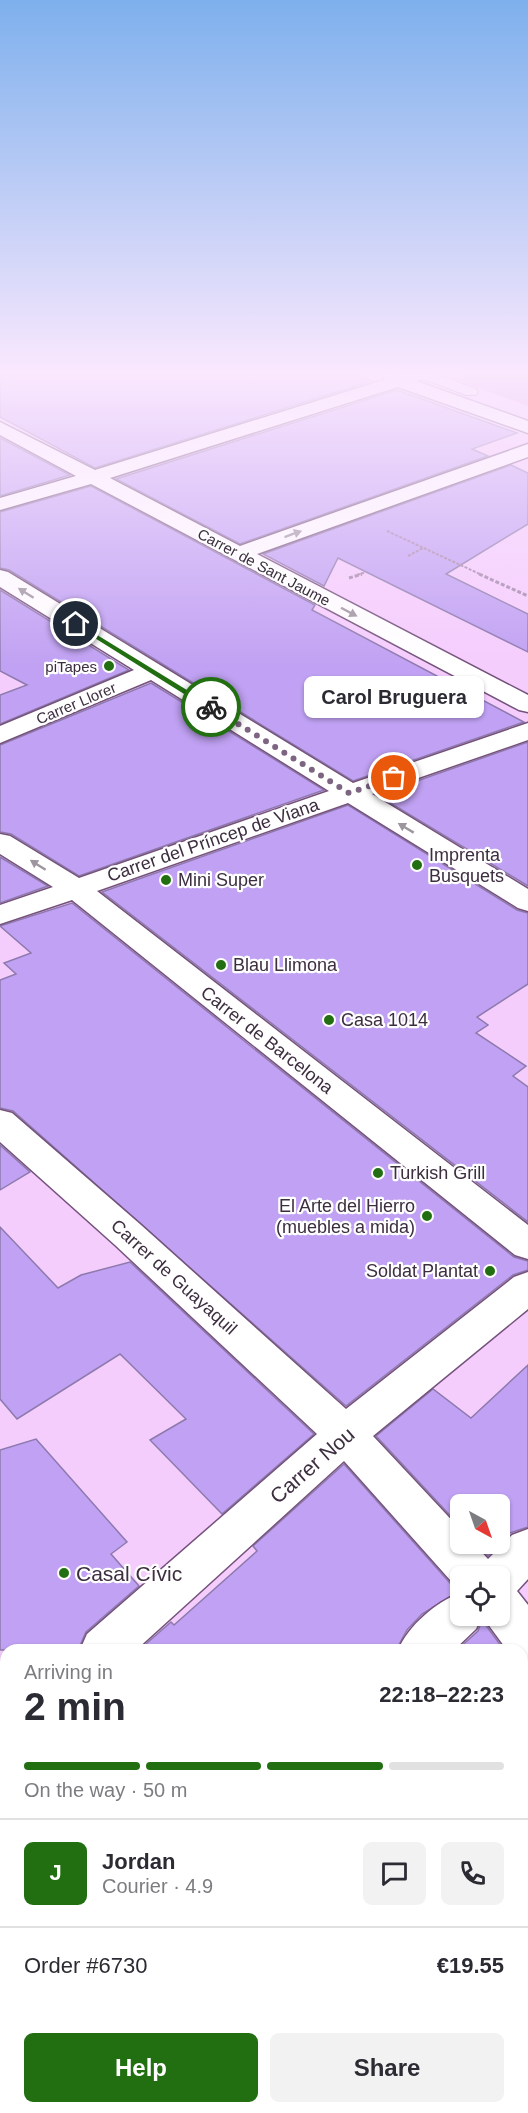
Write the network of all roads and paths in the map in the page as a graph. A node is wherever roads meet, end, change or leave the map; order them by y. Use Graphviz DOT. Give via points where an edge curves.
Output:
graph roads {
  1 [pos="77,469"];
  2 [pos="120,469"];
  3 [pos="475,469"];
  4 [pos="93,477"];
  5 [pos="0,504"];
  6 [pos="350,513"];
  7 [pos="424,548"];
  8 [pos="237,554"];
  9 [pos="408,556"];
  10 [pos="0,577"];
  11 [pos="528,596"];
  12 [pos="152,671"];
  13 [pos="528,705"];
  14 [pos="528,731"];
  15 [pos="0,735"];
  16 [pos="349,793"];
  17 [pos="0,842"];
  18 [pos="75,888"];
  19 [pos="528,902"];
  20 [pos="0,915"];
  21 [pos="0,1122"];
  22 [pos="528,1245"];
  23 [pos="528,1287"];
  24 [pos="345,1434"];
  25 [pos="528,1549"];
  26 [pos="467,1566"];
  27 [pos="510,1567"];
  28 [pos="510,1618"];
  29 [pos="450,1623"];
  30 [pos="528,1641"];
  31 [pos="110,1644"];
  32 [pos="428,1644"];
  1 -- 4 [label="street, Carrer de Sant Jaume"];
  2 -- 4 [label="street"];
  3 -- 6 [label="street"];
  4 -- 5 [label="street"];
  4 -- 8 [label="street, Carrer de Sant Jaume"];
  6 -- 7 [label="path"];
  8 -- 6 [label="street, one-way"];
  7 -- 9 [label="path"];
  7 -- 11 [label="path"];
  8 -- 13 [label="street, Carrer de Sant Jaume, one-way"];
  12 -- 10 [label="street, one-way"];
  12 -- 15 [label="street, Carrer Llorer"];
  12 -- 16 [label="street"];
  14 -- 16 [label="street, Carrer del Príncep de Viana"];
  16 -- 18 [label="street, Carrer del Príncep de Viana"];
  19 -- 16 [label="street, one-way"];
  18 -- 17 [label="street, Carrer de Barcelona, one-way"];
  18 -- 20 [label="street, Carrer del Príncep de Viana"];
  18 -- 22 [label="street, Carrer de Barcelona"];
  21 -- 24 [label="street, Carrer de Guayaquil"];
  23 -- 24 [label="street, Carrer Nou"];
  24 -- 26 [label="street, Carrer de Guayaquil"];
  24 -- 31 [label="street, Carrer Nou"];
  25 -- 27 [label="street"];
  28 -- 30 [label="street"];
  29 -- 32 [label="street"];
}
